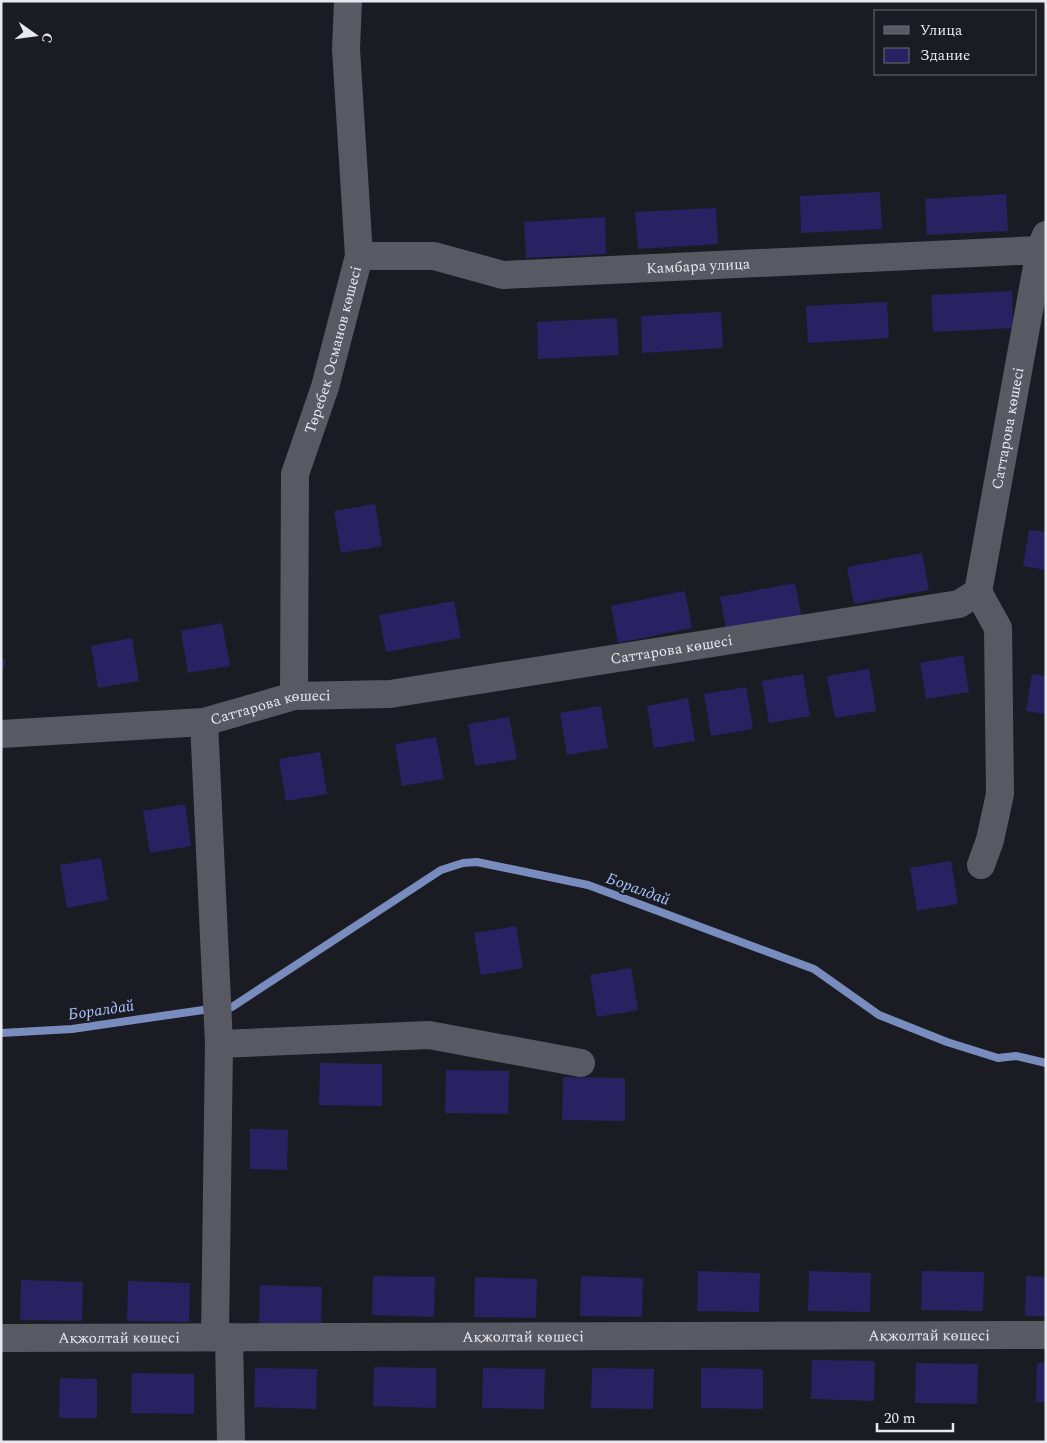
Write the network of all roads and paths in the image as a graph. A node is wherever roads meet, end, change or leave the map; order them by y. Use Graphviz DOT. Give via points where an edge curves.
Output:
graph roads {
  1 [pos="348,1"];
  2 [pos="1043,243"];
  3 [pos="359,256"];
  4 [pos="978,592"];
  5 [pos="294,696"];
  6 [pos="204,722"];
  7 [pos="1,734"];
  8 [pos="980,865"];
  9 [pos="219,1044"];
  10 [pos="581,1064"];
  11 [pos="1046,1335"];
  12 [pos="222,1337"];
  13 [pos="1,1338"];
  14 [pos="231,1442"];
  1 -- 3 [label="street, Төребек Османов көшесі" via="346,49"];
  2 -- 3 [label="street, Камбара улица" via="503,275 434,256"];
  2 -- 4 [label="street, Саттарова көшесі"];
  3 -- 5 [label="street, Төребек Османов көшесі" via="325,387 295,474"];
  4 -- 5 [label="street, Саттарова көшесі" via="960,604 390,694"];
  4 -- 8 [label="street" via="998,628 1000,775 1000,794 992,831"];
  5 -- 6 [label="street, Саттарова көшесі"];
  6 -- 7 [label="street, Саттарова көшесі"];
  6 -- 9 [label="street"];
  9 -- 10 [label="street" via="429,1036"];
  9 -- 12 [label="street"];
  11 -- 12 [label="street, Ақжолтай көшесі"];
  12 -- 13 [label="street, Ақжолтай көшесі"];
  12 -- 14 [label="street"];
}
